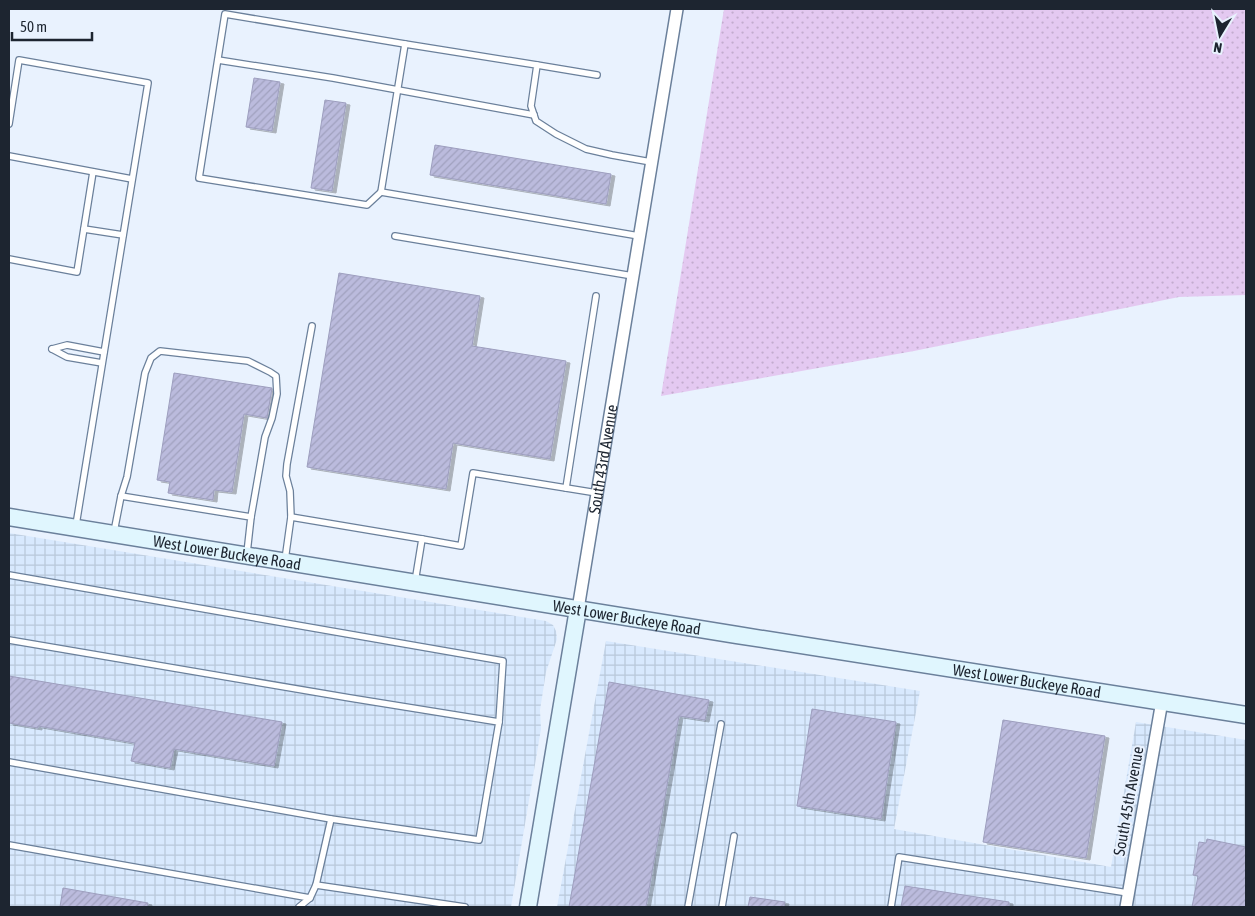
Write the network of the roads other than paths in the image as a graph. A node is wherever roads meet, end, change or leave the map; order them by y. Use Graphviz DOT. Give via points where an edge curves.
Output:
graph roads {
  1 [pos="677,9"];
  2 [pos="405,44"];
  3 [pos="218,60"];
  4 [pos="537,65"];
  5 [pos="597,75"];
  6 [pos="398,91"];
  7 [pos="534,115"];
  8 [pos="9,124"];
  9 [pos="9,156"];
  10 [pos="651,162"];
  11 [pos="93,172"];
  12 [pos="132,178"];
  13 [pos="381,192"];
  14 [pos="84,229"];
  15 [pos="123,235"];
  16 [pos="395,236"];
  17 [pos="639,236"];
  18 [pos="9,259"];
  19 [pos="633,276"];
  20 [pos="596,296"];
  21 [pos="312,326"];
  22 [pos="104,352"];
  23 [pos="102,363"];
  24 [pos="566,488"];
  25 [pos="597,493"];
  26 [pos="121,496"];
  27 [pos="9,517"];
  28 [pos="251,517"];
  29 [pos="291,517"];
  30 [pos="76,528"];
  31 [pos="114,534"];
  32 [pos="422,540"];
  33 [pos="247,555"];
  34 [pos="285,562"];
  35 [pos="9,575"];
  36 [pos="415,583"];
  37 [pos="578,609"];
  38 [pos="9,640"];
  39 [pos="1162,701"];
  40 [pos="1246,714"];
  41 [pos="499,722"];
  42 [pos="721,724"];
  43 [pos="9,762"];
  44 [pos="331,819"];
  45 [pos="734,836"];
  46 [pos="9,845"];
  47 [pos="316,885"];
  48 [pos="1128,893"];
  49 [pos="310,898"];
  50 [pos="299,907"];
  51 [pos="465,907"];
  52 [pos="528,907"];
  53 [pos="688,907"];
  54 [pos="722,907"];
  55 [pos="891,907"];
  56 [pos="1126,907"];
  1 -- 10 [label="street, South 43rd Avenue"];
  2 -- 3 [label="lane" via="225,14"];
  2 -- 4 [label="lane"];
  2 -- 6 [label="lane"];
  3 -- 6 [label="lane"];
  3 -- 13 [label="lane" via="199,178 366,205"];
  4 -- 5 [label="lane"];
  4 -- 7 [label="lane" via="531,106"];
  6 -- 7 [label="lane"];
  6 -- 13 [label="lane"];
  7 -- 10 [label="lane" via="536,121 586,149"];
  8 -- 12 [label="lane" via="19,60 148,83"];
  9 -- 11 [label="lane"];
  10 -- 17 [label="street, South 43rd Avenue"];
  11 -- 12 [label="lane"];
  11 -- 14 [label="lane"];
  12 -- 15 [label="lane"];
  13 -- 17 [label="lane"];
  14 -- 15 [label="lane"];
  14 -- 18 [label="lane" via="78,272"];
  15 -- 22 [label="lane"];
  16 -- 19 [label="lane"];
  17 -- 19 [label="street, South 43rd Avenue"];
  19 -- 25 [label="street, South 43rd Avenue"];
  20 -- 24 [label="lane"];
  21 -- 29 [label="lane" via="287,464"];
  22 -- 23 [label="lane"];
  22 -- 23 [label="lane" via="67,345 52,349 67,357"];
  23 -- 30 [label="lane"];
  24 -- 25 [label="lane"];
  24 -- 32 [label="lane" via="473,473 461,546"];
  25 -- 37 [label="street, South 43rd Avenue"];
  26 -- 28 [label="lane"];
  26 -- 28 [label="lane" via="145,373 151,358 160,351 248,361 276,376 277,394"];
  26 -- 31 [label="lane"];
  27 -- 30 [label="main road, West Lower Buckeye Road"];
  28 -- 33 [label="lane"];
  29 -- 32 [label="lane"];
  29 -- 34 [label="lane"];
  30 -- 31 [label="main road, West Lower Buckeye Road"];
  31 -- 33 [label="main road, West Lower Buckeye Road"];
  32 -- 36 [label="lane"];
  33 -- 34 [label="main road, West Lower Buckeye Road"];
  34 -- 36 [label="main road, West Lower Buckeye Road"];
  35 -- 41 [label="lane" via="503,661"];
  36 -- 37 [label="main road, West Lower Buckeye Road"];
  37 -- 39 [label="main road, West Lower Buckeye Road"];
  37 -- 52 [label="main road, South 43rd Avenue"];
  38 -- 41 [label="lane"];
  39 -- 40 [label="main road, West Lower Buckeye Road"];
  39 -- 48 [label="street, South 45th Avenue"];
  41 -- 44 [label="lane" via="479,840"];
  42 -- 53 [label="lane"];
  43 -- 44 [label="lane"];
  44 -- 47 [label="lane"];
  45 -- 54 [label="lane"];
  46 -- 49 [label="lane"];
  47 -- 49 [label="lane"];
  47 -- 51 [label="lane"];
  48 -- 55 [label="lane" via="899,856"];
  48 -- 56 [label="street, South 45th Avenue"];
  49 -- 50 [label="lane"];
}
